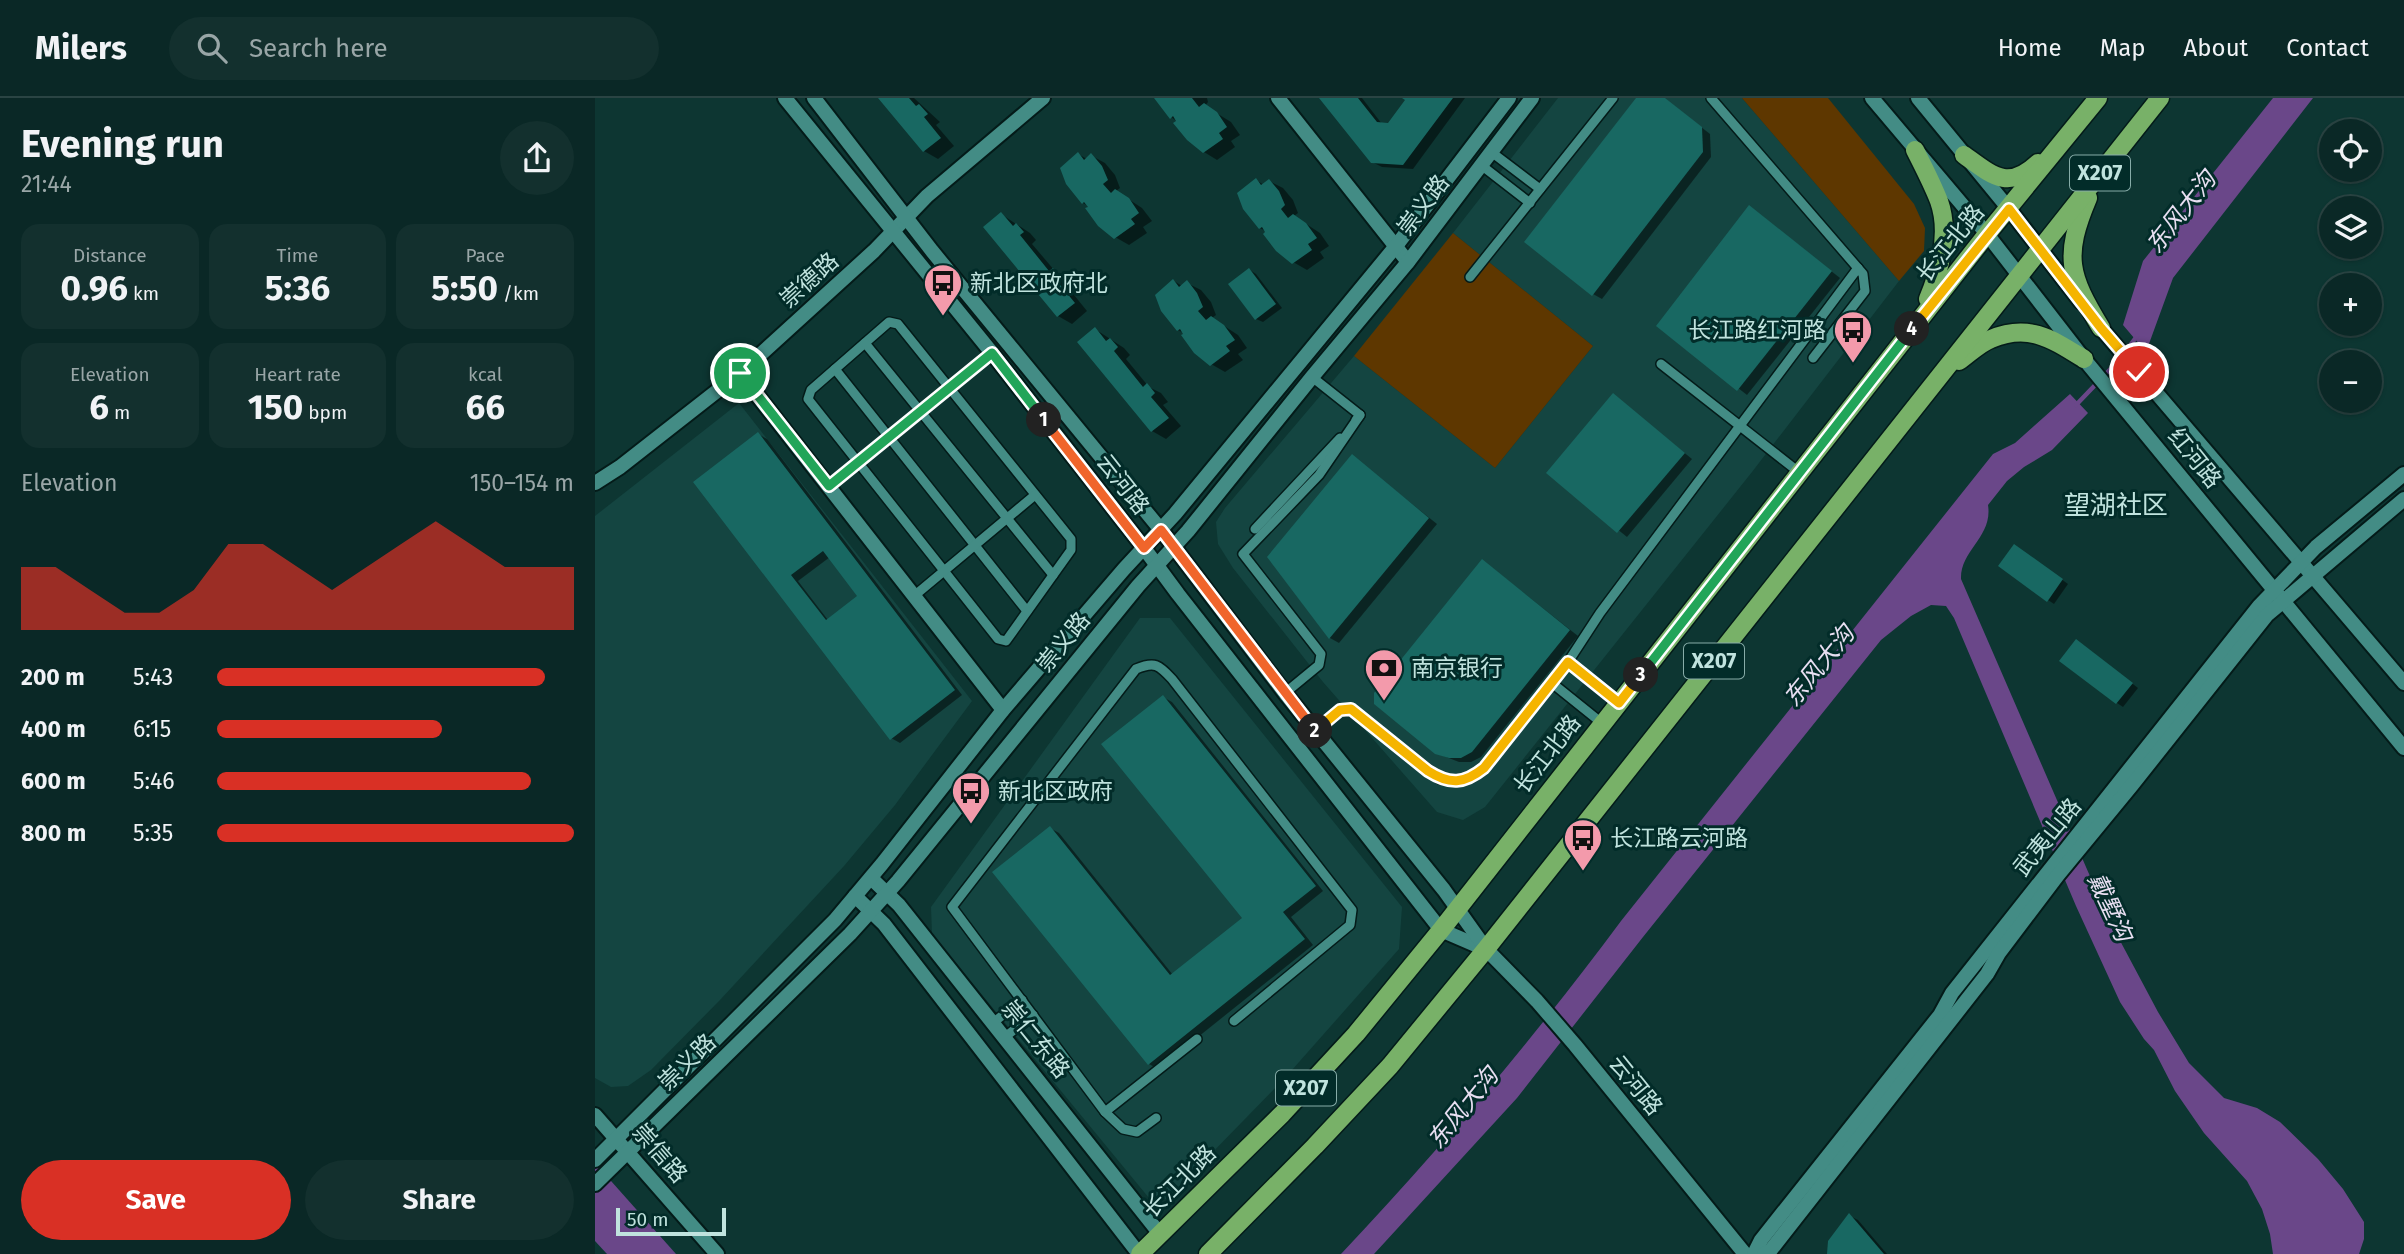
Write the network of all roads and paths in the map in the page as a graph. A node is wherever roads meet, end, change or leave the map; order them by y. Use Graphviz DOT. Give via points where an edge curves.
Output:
graph roads {
  1 [pos="785,98"];
  2 [pos="814,98"];
  3 [pos="1043,98"];
  4 [pos="1278,98"];
  5 [pos="1509,98"];
  6 [pos="1532,98"];
  7 [pos="1613,98"];
  8 [pos="1711,98"];
  9 [pos="1872,98"];
  10 [pos="1918,98"];
  11 [pos="2098,98"];
  12 [pos="2160,98"];
  13 [pos="2066,138"];
  14 [pos="1916,150"];
  15 [pos="1490,151"];
  16 [pos="1965,155"];
  17 [pos="1481,165"];
  18 [pos="2098,176"];
  19 [pos="1540,189"];
  20 [pos="1530,203"];
  21 [pos="2009,209"];
  22 [pos="906,217"];
  23 [pos="894,231"];
  24 [pos="1987,234"];
  25 [pos="1396,246"];
  26 [pos="2040,248"];
  27 [pos="1408,262"];
  28 [pos="1858,268"];
  29 [pos="2019,275"];
  30 [pos="1470,277"];
  31 [pos="1920,319"];
  32 [pos="2101,328"];
  33 [pos="865,343"];
  34 [pos="992,353"];
  35 [pos="1813,358"];
  36 [pos="2084,359"];
  37 [pos="1661,364"];
  38 [pos="835,369"];
  39 [pos="740,373"];
  40 [pos="1942,373"];
  41 [pos="1312,377"];
  42 [pos="948,387"];
  43 [pos="920,410"];
  44 [pos="1360,415"];
  45 [pos="1740,427"];
  46 [pos="888,437"];
  47 [pos="858,462"];
  48 [pos="1800,473"];
  49 [pos="2404,474"];
  50 [pos="597,478"];
  51 [pos="829,486"];
  52 [pos="1035,495"];
  53 [pos="2404,499"];
  54 [pos="1007,518"];
  55 [pos="1255,529"];
  56 [pos="1161,530"];
  57 [pos="975,546"];
  58 [pos="1173,547"];
  59 [pos="1144,548"];
  60 [pos="2301,562"];
  61 [pos="1157,565"];
  62 [pos="944,571"];
  63 [pos="1053,575"];
  64 [pos="2312,575"];
  65 [pos="914,596"];
  66 [pos="2278,596"];
  67 [pos="1027,611"];
  68 [pos="1568,662"];
  69 [pos="1552,683"];
  70 [pos="2404,683"];
  71 [pos="1285,693"];
  72 [pos="1619,703"];
  73 [pos="1003,710"];
  74 [pos="1602,724"];
  75 [pos="1315,731"];
  76 [pos="2404,748"];
  77 [pos="2054,872"];
  78 [pos="871,878"];
  79 [pos="887,894"];
  80 [pos="855,896"];
  81 [pos="1457,909"];
  82 [pos="871,912"];
  83 [pos="1441,930"];
  84 [pos="1486,949"];
  85 [pos="1022,1000"];
  86 [pos="1033,1015"];
  87 [pos="1234,1021"];
  88 [pos="993,1023"];
  89 [pos="1005,1037"];
  90 [pos="1197,1039"];
  91 [pos="1105,1112"];
  92 [pos="595,1115"];
  93 [pos="1156,1118"];
  94 [pos="616,1139"];
  95 [pos="627,1152"];
  96 [pos="598,1157"];
  97 [pos="595,1184"];
  98 [pos="1160,1234"];
  99 [pos="717,1254"];
  100 [pos="1140,1254"];
  101 [pos="1208,1254"];
  102 [pos="1745,1254"];
  103 [pos="1754,1254"];
  104 [pos="1764,1254"];
  1 -- 23 [label="street, 云河路"];
  2 -- 22 [label="street, 云河路"];
  3 -- 22 [label="street, 崇德路"];
  4 -- 25 [label="street"];
  5 -- 25 [label="street, 崇义路"];
  6 -- 15 [label="street, 崇义路"];
  7 -- 19 [label="lane"];
  8 -- 28 [label="lane"];
  9 -- 14 [label="street, 红河路"];
  10 -- 16 [label="street, 红河路"];
  11 -- 13 [label="main road, 长江北路 / X207"];
  12 -- 18 [label="main road, X207"];
  13 -- 16 [label="main road" via="2023,177 2001,178"];
  13 -- 21 [label="main road, 长江北路 / X207"];
  14 -- 24 [label="street, 红河路"];
  14 -- 31 [label="main road" via="1940,204 1943,245 1938,276"];
  15 -- 17 [label="street, 崇义路"];
  15 -- 19 [label="lane"];
  16 -- 21 [label="street, 红河路"];
  17 -- 20 [label="lane"];
  17 -- 27 [label="street, 崇义路"];
  18 -- 26 [label="main road, X207"];
  18 -- 32 [label="main road" via="2077,225 2070,260 2079,292"];
  19 -- 20 [label="lane"];
  20 -- 30 [label="lane"];
  21 -- 24 [label="main road, 长江北路 / X207"];
  21 -- 26 [label="street, 红河路"];
  22 -- 23 [label="street, 崇德路"];
  22 -- 56 [label="street, 云河路"];
  23 -- 34 [label="street, 云河路"];
  23 -- 39 [label="street, 崇德路"];
  24 -- 29 [label="street, 红河路"];
  24 -- 31 [label="main road, 长江北路 / X207"];
  25 -- 27 [label="street"];
  25 -- 56 [label="street, 崇义路"];
  26 -- 29 [label="main road, X207"];
  26 -- 32 [label="street, 红河路"];
  27 -- 41 [label="street, 崇义路"];
  28 -- 35 [label="lane" via="1865,291"];
  28 -- 45 [label="lane"];
  29 -- 36 [label="street, 红河路"];
  29 -- 40 [label="main road, X207"];
  31 -- 48 [label="main road, 长江北路 / X207"];
  32 -- 60 [label="street, 红河路"];
  33 -- 38 [label="lane"];
  33 -- 42 [label="lane" via="889,322 898,324"];
  33 -- 43 [label="lane"];
  34 -- 42 [label="lane"];
  34 -- 59 [label="street, 云河路"];
  36 -- 40 [label="main road" via="2026,331 1990,339"];
  36 -- 66 [label="street, 红河路"];
  37 -- 45 [label="lane"];
  38 -- 46 [label="lane"];
  38 -- 47 [label="lane" via="811,390 808,399"];
  39 -- 50 [label="street, 崇德路" via="620,467"];
  39 -- 51 [label="street"];
  40 -- 84 [label="main road, X207"];
  41 -- 44 [label="lane"];
  41 -- 58 [label="street, 崇义路"];
  42 -- 43 [label="lane"];
  42 -- 52 [label="lane"];
  43 -- 46 [label="lane"];
  43 -- 54 [label="lane"];
  44 -- 55 [label="lane"];
  44 -- 71 [label="lane" via="1319,475 1244,554 1321,654 1319,665"];
  45 -- 48 [label="lane"];
  45 -- 68 [label="lane"];
  46 -- 47 [label="lane"];
  46 -- 57 [label="lane"];
  47 -- 51 [label="lane"];
  47 -- 62 [label="lane"];
  48 -- 72 [label="main road, 长江北路 / X207"];
  49 -- 60 [label="street, 武夷山路"];
  51 -- 65 [label="street"];
  52 -- 54 [label="lane"];
  52 -- 63 [label="lane" via="1071,539 1071,550"];
  53 -- 64 [label="street, 武夷山路"];
  54 -- 57 [label="lane"];
  54 -- 63 [label="lane"];
  56 -- 58 [label="street, 云河路"];
  56 -- 59 [label="street, 崇义路"];
  57 -- 62 [label="lane"];
  57 -- 67 [label="lane"];
  58 -- 61 [label="street, 崇义路"];
  58 -- 71 [label="street, 云河路"];
  59 -- 61 [label="street, 云河路"];
  59 -- 73 [label="street, 崇义路"];
  60 -- 64 [label="street, 红河路"];
  60 -- 66 [label="street, 武夷山路"];
  61 -- 79 [label="street, 崇义路"];
  61 -- 83 [label="street, 云河路"];
  62 -- 65 [label="lane"];
  62 -- 67 [label="lane" via="998,639 1006,641"];
  63 -- 67 [label="lane"];
  64 -- 66 [label="street, 武夷山路"];
  64 -- 70 [label="street, 红河路"];
  65 -- 73 [label="street"];
  66 -- 76 [label="street, 红河路"];
  66 -- 77 [label="street, 武夷山路"];
  68 -- 69 [label="lane"];
  68 -- 72 [label="lane"];
  69 -- 74 [label="lane"];
  69 -- 75 [label="lane" via="1484,768 1470,779 1440,779 1351,709 1340,710"];
  71 -- 75 [label="street, 云河路"];
  72 -- 74 [label="main road, 长江北路 / X207"];
  73 -- 78 [label="street, 崇义路"];
  74 -- 81 [label="main road, 长江北路 / X207"];
  75 -- 81 [label="street, 云河路"];
  77 -- 103 [label="street, 武夷山路" via="1952,993 1940,1015"];
  77 -- 104 [label="street, 武夷山路" via="1987,974"];
  78 -- 79 [label="street, 崇仁东路"];
  78 -- 80 [label="street, 崇义路"];
  79 -- 82 [label="street, 崇义路"];
  79 -- 88 [label="street, 崇仁东路"];
  80 -- 82 [label="street"];
  80 -- 94 [label="street, 崇义路"];
  81 -- 83 [label="main road, 长江北路 / X207"];
  81 -- 84 [label="street, 云河路"];
  82 -- 95 [label="street, 崇义路"];
  82 -- 100 [label="street"];
  83 -- 84 [label="street, 云河路"];
  83 -- 98 [label="main road, 长江北路 / X207" via="1356,1034"];
  84 -- 101 [label="main road, X207" via="1390,1066"];
  84 -- 102 [label="street, 云河路" via="1575,1045"];
  85 -- 86 [label="lane"];
  85 -- 87 [label="lane" via="952,907 1136,669 1148,664 1161,667 1172,679 1352,910 1350,925"];
  85 -- 88 [label="lane"];
  86 -- 89 [label="lane"];
  86 -- 91 [label="lane"];
  88 -- 89 [label="street, 崇仁东路"];
  89 -- 98 [label="street, 崇仁东路"];
  90 -- 91 [label="lane"];
  91 -- 93 [label="lane" via="1123,1129 1137,1132"];
  92 -- 94 [label="street, 崇信路"];
  94 -- 95 [label="street, 崇信路"];
  94 -- 96 [label="street, 崇义路"];
  95 -- 97 [label="street, 崇义路"];
  95 -- 99 [label="street, 崇信路"];
  98 -- 100 [label="main road, 长江北路 / X207"];
}
